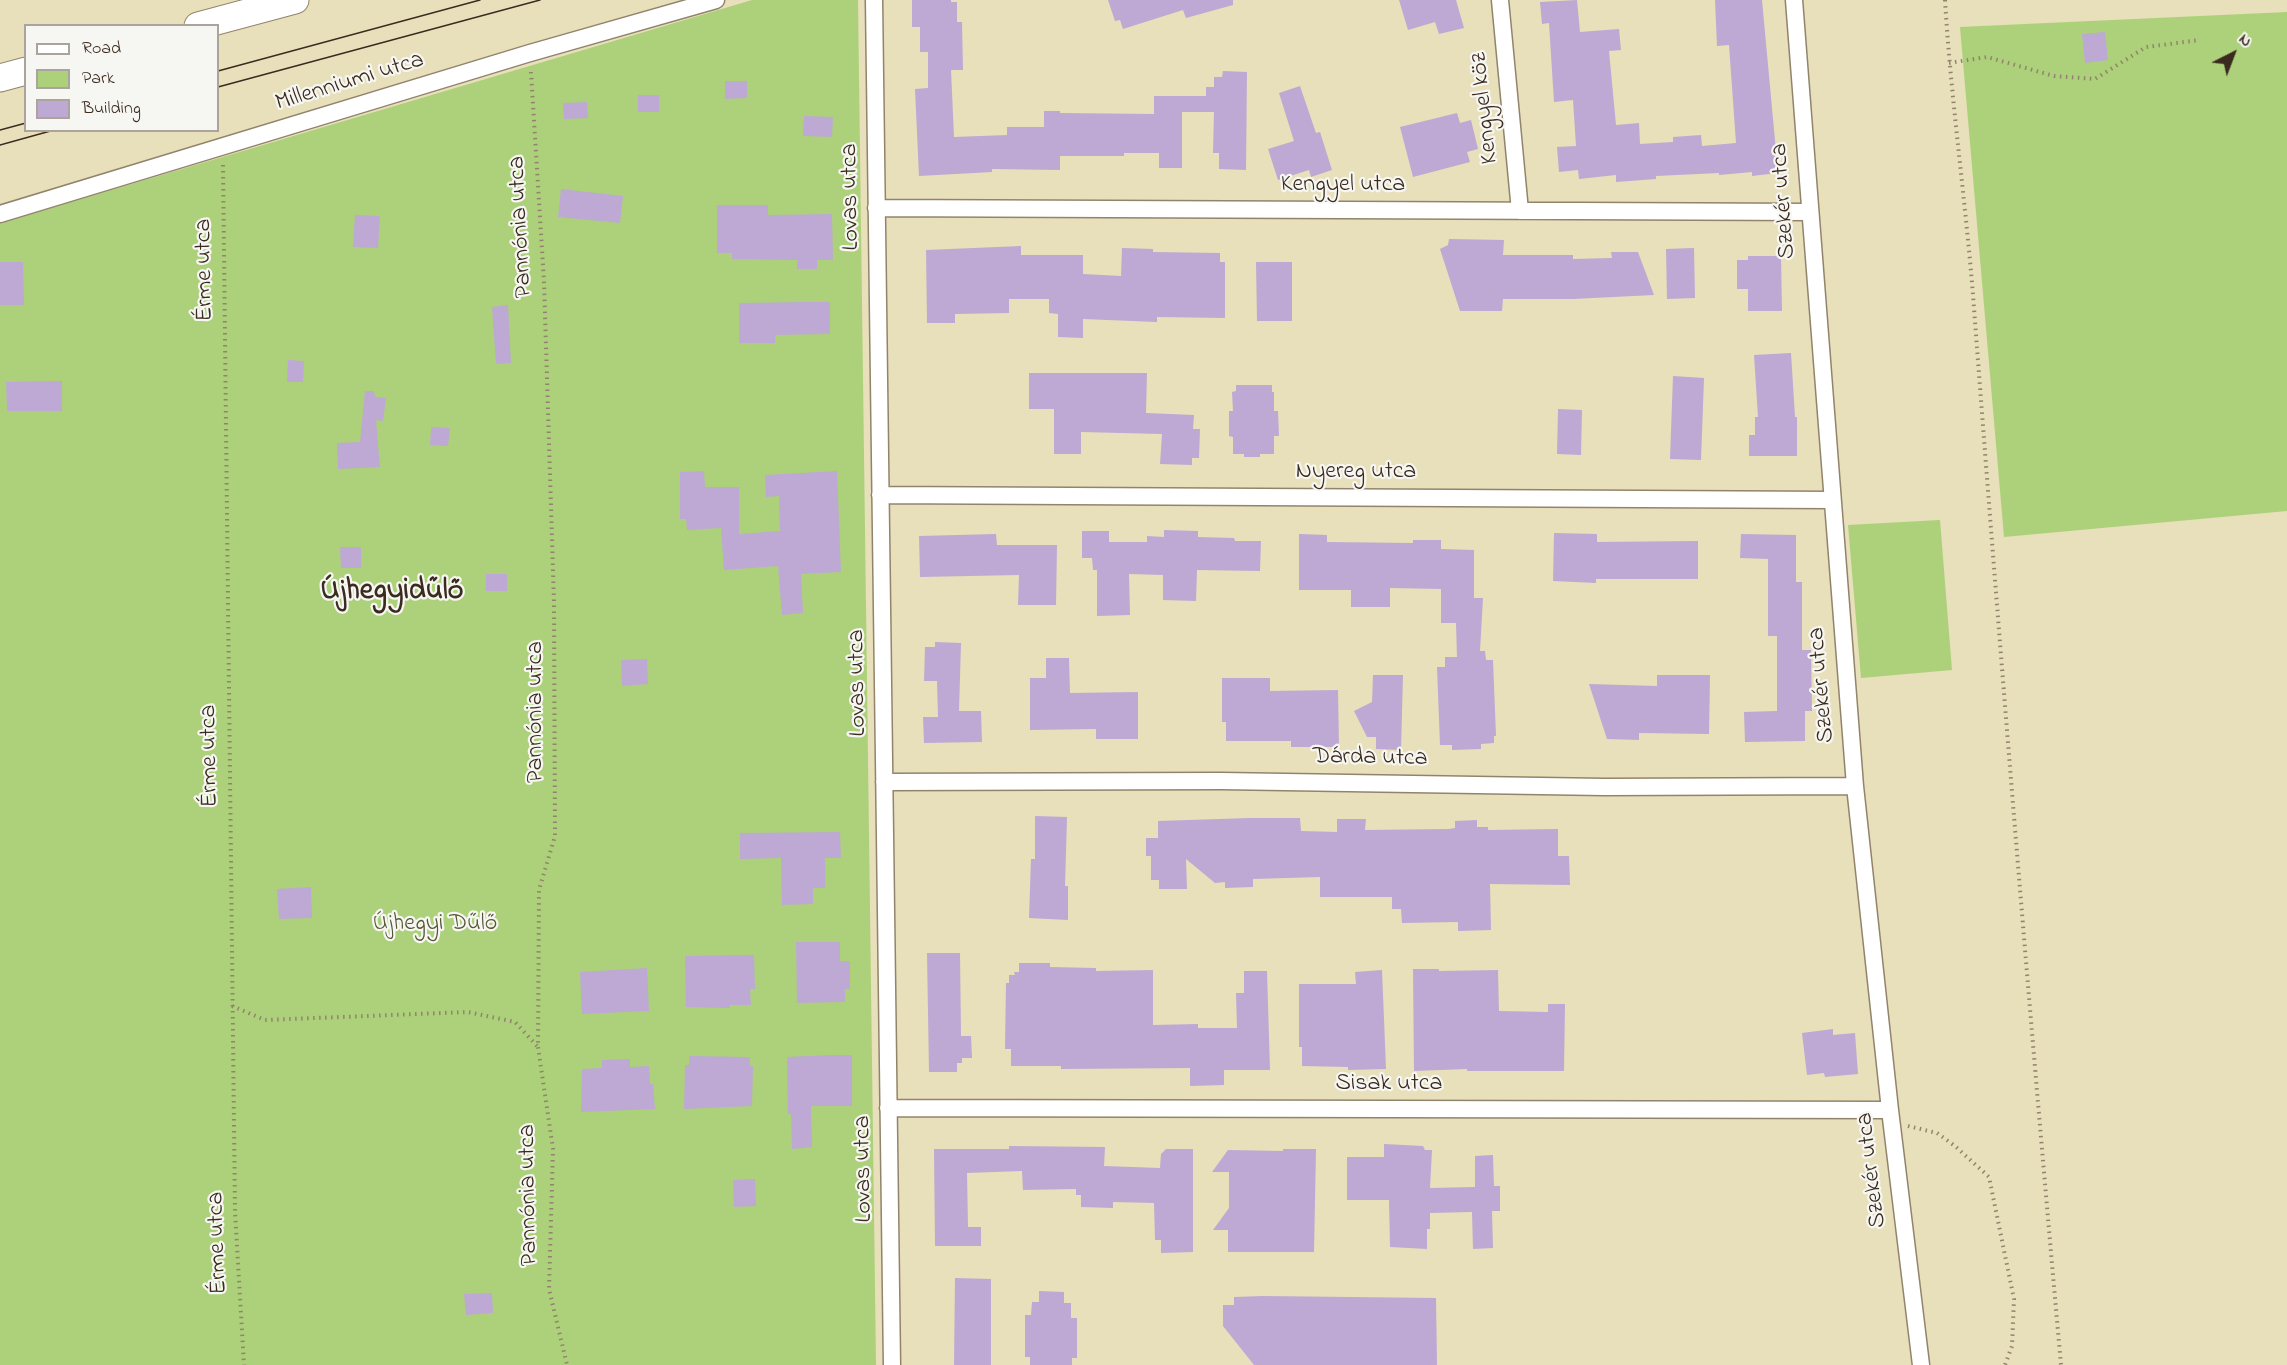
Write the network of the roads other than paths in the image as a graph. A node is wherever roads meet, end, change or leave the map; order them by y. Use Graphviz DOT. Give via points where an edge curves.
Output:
graph roads {
  1 [pos="295,0"];
  2 [pos="716,0"];
  3 [pos="874,0"];
  4 [pos="1500,0"];
  5 [pos="1794,0"];
  6 [pos="205,24"];
  7 [pos="24,72"];
  8 [pos="0,78"];
  9 [pos="876,208"];
  10 [pos="1520,211"];
  11 [pos="1809,212"];
  12 [pos="0,214"];
  13 [pos="880,495"];
  14 [pos="1832,500"];
  15 [pos="884,782"];
  16 [pos="1855,786"];
  17 [pos="888,1108"];
  18 [pos="1891,1117"];
  19 [pos="892,1365"];
  20 [pos="1921,1365"];
  1 -- 6 [label="main road"];
  2 -- 12 [label="street, Millenniumi utca"];
  3 -- 9 [label="street, Lovas utca"];
  4 -- 10 [label="street, Kengyel köz"];
  5 -- 11 [label="street, Szekér utca"];
  7 -- 8 [label="main road"];
  9 -- 10 [label="street, Kengyel utca"];
  9 -- 13 [label="street, Lovas utca"];
  10 -- 11 [label="street, Kengyel utca"];
  11 -- 14 [label="street, Szekér utca"];
  13 -- 14 [label="street, Nyereg utca"];
  13 -- 15 [label="street, Lovas utca"];
  14 -- 16 [label="street, Szekér utca"];
  15 -- 16 [label="street, Dárda utca"];
  15 -- 17 [label="street, Lovas utca"];
  16 -- 18 [label="street, Szekér utca"];
  17 -- 18 [label="street, Sisak utca"];
  17 -- 19 [label="street, Lovas utca"];
  18 -- 20 [label="street, Szekér utca"];
}
